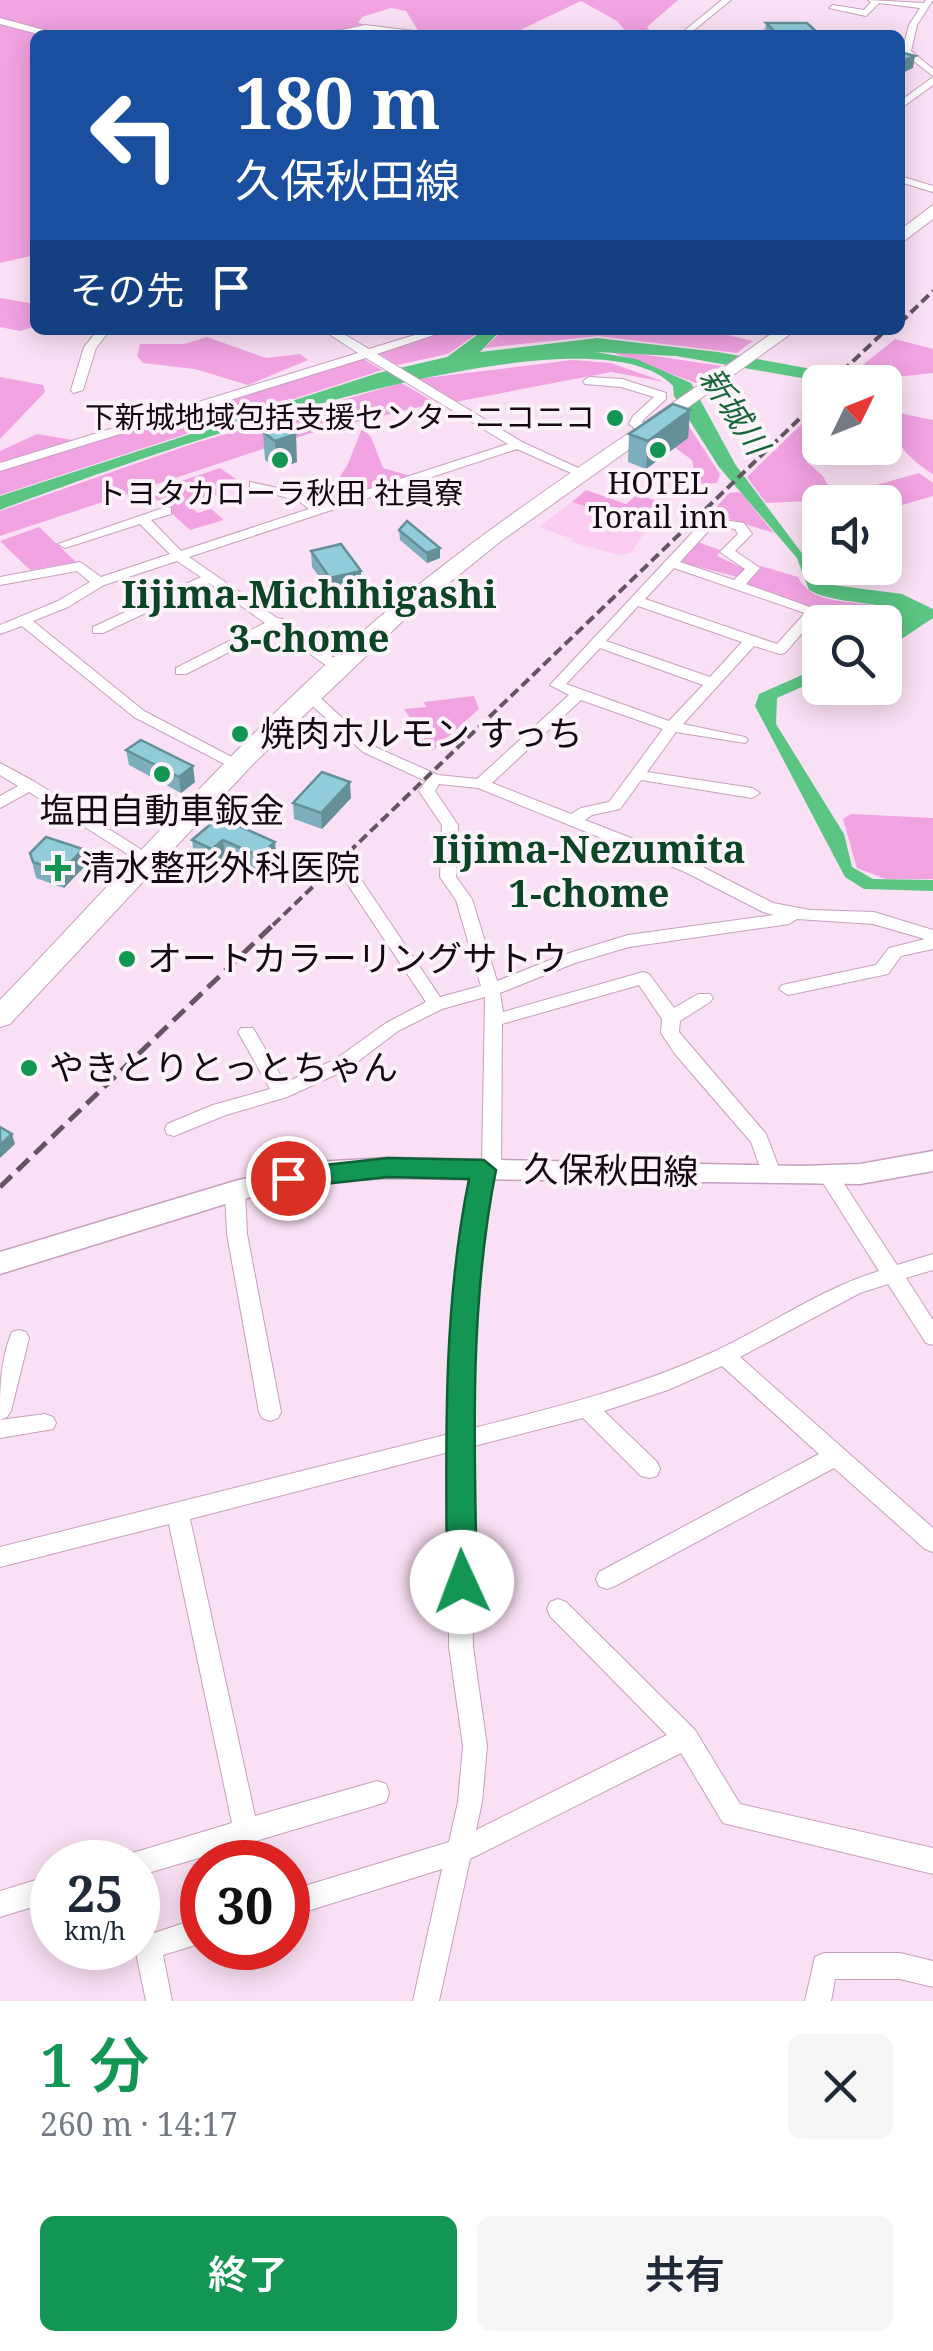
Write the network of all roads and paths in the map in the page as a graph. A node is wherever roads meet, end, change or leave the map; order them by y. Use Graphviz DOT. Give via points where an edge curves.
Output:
graph roads {
  1 [pos="726,0"];
  2 [pos="874,0"];
  3 [pos="928,3"];
  4 [pos="834,8"];
  5 [pos="0,21"];
  6 [pos="33,30"];
  7 [pos="354,30"];
  8 [pos="382,30"];
  9 [pos="689,30"];
  10 [pos="905,42"];
  11 [pos="905,47"];
  12 [pos="933,73"];
  13 [pos="933,80"];
  14 [pos="905,102"];
  15 [pos="905,180"];
  16 [pos="933,188"];
  17 [pos="933,210"];
  18 [pos="907,225"];
  19 [pos="100,335"];
  20 [pos="340,335"];
  21 [pos="428,335"];
  22 [pos="781,335"];
  23 [pos="370,355"];
  24 [pos="589,380"];
  25 [pos="76,390"];
  26 [pos="652,425"];
  27 [pos="518,445"];
  28 [pos="0,467"];
  29 [pos="583,473"];
  30 [pos="255,484"];
  31 [pos="318,510"];
  32 [pos="166,512"];
  33 [pos="142,519"];
  34 [pos="64,544"];
  35 [pos="178,554"];
  36 [pos="671,563"];
  37 [pos="210,578"];
  38 [pos="0,580"];
  39 [pos="99,582"];
  40 [pos="738,584"];
  41 [pos="640,602"];
  42 [pos="24,621"];
  43 [pos="278,622"];
  44 [pos="0,630"];
  45 [pos="98,630"];
  46 [pos="750,641"];
  47 [pos="599,643"];
  48 [pos="339,668"];
  49 [pos="180,671"];
  50 [pos="712,683"];
  51 [pos="579,694"];
  52 [pos="310,696"];
  53 [pos="672,727"];
  54 [pos="740,740"];
  55 [pos="240,766"];
  56 [pos="0,768"];
  57 [pos="637,775"];
  58 [pos="434,779"];
  59 [pos="481,784"];
  60 [pos="30,785"];
  61 [pos="752,793"];
  62 [pos="0,803"];
  63 [pos="572,820"];
  64 [pos="151,861"];
  65 [pos="354,882"];
  66 [pos="810,916"];
  67 [pos="933,939"];
  68 [pos="788,989"];
  69 [pos="490,990"];
  70 [pos="704,998"];
  71 [pos="436,1004"];
  72 [pos="1,1014"];
  73 [pos="671,1018"];
  74 [pos="495,1020"];
  75 [pos="246,1032"];
  76 [pos="280,1092"];
  77 [pos="174,1129"];
  78 [pos="933,1161"];
  79 [pos="488,1170"];
  80 [pos="828,1175"];
  81 [pos="772,1176"];
  82 [pos="235,1190"];
  83 [pos="0,1262"];
  84 [pos="933,1262"];
  85 [pos="892,1275"];
  86 [pos="933,1337"];
  87 [pos="19,1338"];
  88 [pos="724,1356"];
  89 [pos="587,1408"];
  90 [pos="0,1411"];
  91 [pos="270,1412"];
  92 [pos="45,1423"];
  93 [pos="0,1429"];
  94 [pos="458,1444"];
  95 [pos="836,1456"];
  96 [pos="650,1468"];
  97 [pos="177,1511"];
  98 [pos="933,1542"];
  99 [pos="0,1557"];
  100 [pos="606,1580"];
  101 [pos="558,1609"];
  102 [pos="686,1738"];
  103 [pos="377,1792"];
  104 [pos="246,1831"];
  105 [pos="458,1852"];
  106 [pos="160,1856"];
  107 [pos="933,1861"];
  108 [pos="30,1895"];
  109 [pos="310,1897"];
  110 [pos="0,1904"];
  111 [pos="180,1937"];
  112 [pos="933,1974"];
  113 [pos="160,2001"];
  114 [pos="426,2001"];
  115 [pos="818,2001"];
  1 -- 9 [label="street"];
  2 -- 3 [label="street"];
  2 -- 4 [label="street" via="866,13"];
  3 -- 10 [label="street"];
  5 -- 6 [label="street"];
  7 -- 8 [label="street"];
  11 -- 12 [label="street"];
  13 -- 14 [label="street"];
  15 -- 16 [label="street"];
  17 -- 18 [label="highway"];
  19 -- 25 [label="street"];
  20 -- 23 [label="street"];
  21 -- 23 [label="street"];
  22 -- 26 [label="highway"];
  23 -- 27 [label="street"];
  23 -- 28 [label="street"];
  24 -- 26 [label="street" via="662,396 635,424"];
  26 -- 29 [label="highway"];
  27 -- 29 [label="street"];
  27 -- 31 [label="street"];
  29 -- 48 [label="highway" via="414,600"];
  30 -- 31 [label="street" via="304,498"];
  31 -- 35 [label="street"];
  32 -- 33 [label="street"];
  33 -- 34 [label="street"];
  33 -- 35 [label="street"];
  35 -- 37 [label="street"];
  35 -- 39 [label="street"];
  36 -- 40 [label="street"];
  36 -- 40 [label="street" via="710,522 739,526 745,534 727,552 753,568"];
  36 -- 41 [label="street"];
  37 -- 43 [label="street"];
  37 -- 45 [label="street"];
  38 -- 39 [label="street" via="80,566"];
  39 -- 42 [label="street"];
  40 -- 46 [label="street" via="814,611 780,650"];
  41 -- 46 [label="street"];
  41 -- 47 [label="street"];
  42 -- 44 [label="street"];
  42 -- 55 [label="street" via="139,714"];
  43 -- 48 [label="street"];
  43 -- 49 [label="street"];
  46 -- 50 [label="street"];
  47 -- 50 [label="street"];
  47 -- 51 [label="street" via="557,685"];
  48 -- 52 [label="highway"];
  50 -- 53 [label="street"];
  51 -- 53 [label="street"];
  51 -- 59 [label="street"];
  52 -- 55 [label="highway"];
  52 -- 58 [label="street" via="368,749"];
  53 -- 54 [label="street"];
  53 -- 57 [label="street"];
  55 -- 64 [label="highway"];
  56 -- 60 [label="street"];
  57 -- 61 [label="street"];
  57 -- 63 [label="street" via="614,806"];
  58 -- 59 [label="street"];
  58 -- 69 [label="street" via="427,790 450,825 448,876 464,898"];
  59 -- 63 [label="street"];
  60 -- 62 [label="street"];
  60 -- 64 [label="street"];
  63 -- 66 [label="street" via="769,908"];
  64 -- 72 [label="highway"];
  65 -- 71 [label="street"];
  66 -- 67 [label="street" via="874,918"];
  66 -- 69 [label="street" via="628,941"];
  67 -- 68 [label="street" via="895,952 882,970"];
  69 -- 71 [label="street"];
  69 -- 74 [label="street"];
  70 -- 73 [label="street"];
  71 -- 76 [label="street" via="392,1026 342,1064"];
  73 -- 74 [label="street" via="643,978"];
  73 -- 81 [label="street" via="670,1033 759,1140"];
  74 -- 79 [label="street"];
  75 -- 76 [label="street"];
  76 -- 77 [label="street"];
  78 -- 80 [label="main road, 久保秋田線"];
  79 -- 81 [label="main road, 久保秋田線"];
  79 -- 82 [label="main road, 久保秋田線" via="315,1172"];
  79 -- 94 [label="street" via="472,1228"];
  80 -- 81 [label="main road, 久保秋田線"];
  80 -- 85 [label="street"];
  82 -- 83 [label="main road, 久保秋田線"];
  82 -- 91 [label="street"];
  84 -- 85 [label="street"];
  85 -- 86 [label="street"];
  85 -- 88 [label="street" via="853,1287"];
  87 -- 90 [label="street"];
  88 -- 89 [label="street"];
  88 -- 95 [label="street"];
  89 -- 94 [label="street"];
  89 -- 96 [label="street"];
  92 -- 93 [label="street"];
  94 -- 97 [label="street"];
  94 -- 105 [label="street" via="461,1647 475,1746"];
  95 -- 98 [label="street"];
  95 -- 100 [label="street"];
  97 -- 99 [label="street"];
  97 -- 104 [label="street"];
  101 -- 102 [label="street"];
  102 -- 105 [label="street"];
  102 -- 107 [label="street" via="732,1814"];
  103 -- 104 [label="street"];
  104 -- 106 [label="street"];
  105 -- 109 [label="street"];
  105 -- 114 [label="street"];
  108 -- 110 [label="street"];
  111 -- 113 [label="street" via="148,1947"];
  112 -- 115 [label="street" via="900,1966 824,1966"];
}
